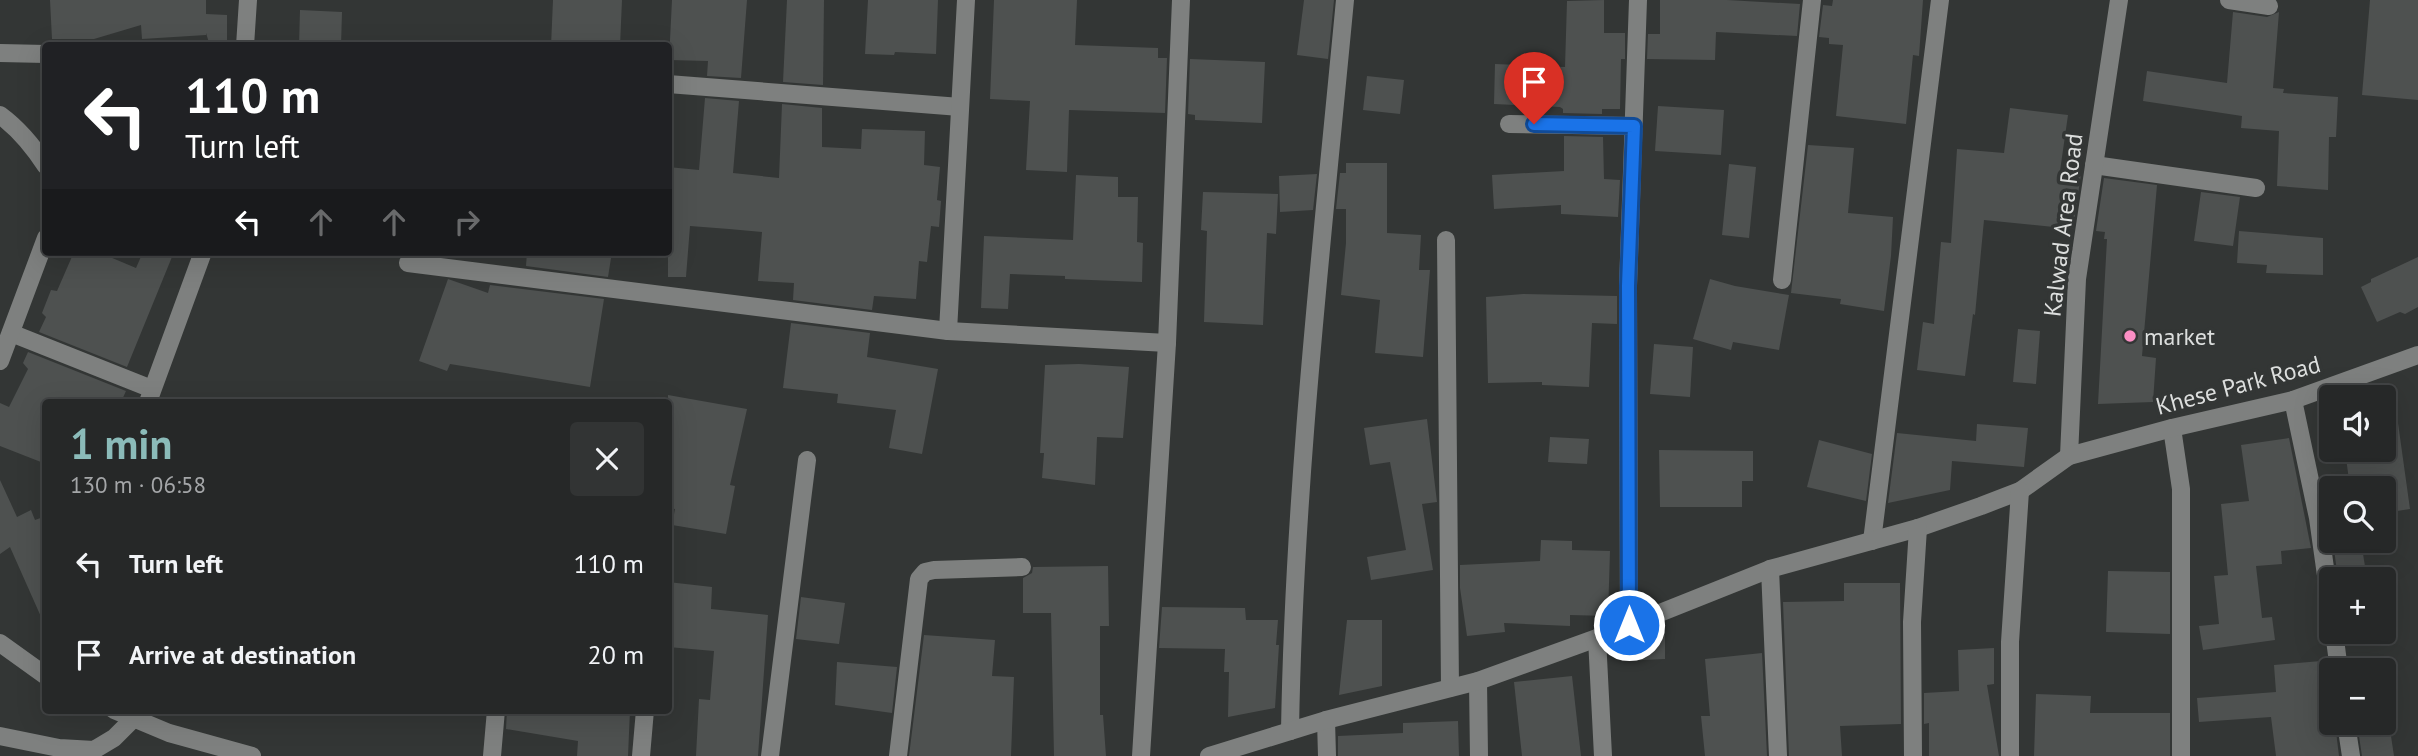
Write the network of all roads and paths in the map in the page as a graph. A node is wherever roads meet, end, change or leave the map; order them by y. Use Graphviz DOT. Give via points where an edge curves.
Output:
graph roads {
  1 [pos="247,0"];
  2 [pos="965,0"];
  3 [pos="1181,0"];
  4 [pos="1345,0"];
  5 [pos="1638,0"];
  6 [pos="1812,0"];
  7 [pos="1940,0"];
  8 [pos="2119,0"];
  9 [pos="2229,0"];
  10 [pos="2269,6"];
  11 [pos="246,42"];
  12 [pos="0,53"];
  13 [pos="42,54"];
  14 [pos="672,84"];
  15 [pos="960,107"];
  16 [pos="0,115"];
  17 [pos="1509,124"];
  18 [pos="1634,126"];
  19 [pos="42,160"];
  20 [pos="2094,165"];
  21 [pos="2256,188"];
  22 [pos="1446,240"];
  23 [pos="42,250"];
  24 [pos="202,256"];
  25 [pos="408,263"];
  26 [pos="1782,280"];
  27 [pos="948,331"];
  28 [pos="11,333"];
  29 [pos="1167,343"];
  30 [pos="2418,355"];
  31 [pos="0,361"];
  32 [pos="150,396"];
  33 [pos="2293,400"];
  34 [pos="2172,428"];
  35 [pos="2069,456"];
  36 [pos="807,460"];
  37 [pos="2020,491"];
  38 [pos="1918,528"];
  39 [pos="1872,541"];
  40 [pos="1022,567"];
  41 [pos="2325,567"];
  42 [pos="1770,569"];
  43 [pos="1629,625"];
  44 [pos="1597,638"];
  45 [pos="0,643"];
  46 [pos="42,673"];
  47 [pos="1478,681"];
  48 [pos="1450,688"];
  49 [pos="496,714"];
  50 [pos="645,714"];
  51 [pos="134,715"];
  52 [pos="1326,720"];
  53 [pos="1290,731"];
  54 [pos="2348,735"];
  55 [pos="0,736"];
  56 [pos="252,756"];
  57 [pos="492,756"];
  58 [pos="640,756"];
  59 [pos="770,756"];
  60 [pos="898,756"];
  61 [pos="1140,756"];
  62 [pos="1209,756"];
  63 [pos="1327,756"];
  64 [pos="1479,756"];
  65 [pos="1603,756"];
  66 [pos="1778,756"];
  67 [pos="1913,756"];
  68 [pos="2010,756"];
  69 [pos="2181,756"];
  70 [pos="2351,756"];
  1 -- 11 [label="street"];
  2 -- 15 [label="street"];
  3 -- 29 [label="street"];
  4 -- 53 [label="street" via="1309,387"];
  5 -- 18 [label="street"];
  6 -- 26 [label="street"];
  7 -- 39 [label="street"];
  8 -- 20 [label="street, Kalwad Area Road"];
  9 -- 10 [label="street"];
  12 -- 13 [label="street"];
  14 -- 15 [label="street"];
  15 -- 27 [label="street"];
  16 -- 19 [label="street"];
  17 -- 18 [label="street"];
  18 -- 43 [label="street" via="1628,286"];
  20 -- 21 [label="street"];
  20 -- 35 [label="street, Kalwad Area Road" via="2077,279"];
  22 -- 48 [label="street"];
  23 -- 28 [label="street"];
  24 -- 32 [label="street"];
  25 -- 27 [label="street"];
  27 -- 29 [label="street"];
  28 -- 31 [label="street"];
  28 -- 32 [label="street"];
  29 -- 61 [label="street"];
  30 -- 33 [label="street, Khese Park Road"];
  33 -- 34 [label="street, Khese Park Road"];
  33 -- 41 [label="street"];
  34 -- 35 [label="street, Khese Park Road"];
  34 -- 69 [label="street" via="2181,489"];
  35 -- 37 [label="street"];
  36 -- 59 [label="street"];
  37 -- 38 [label="street"];
  37 -- 68 [label="street" via="2010,642"];
  38 -- 39 [label="street"];
  38 -- 67 [label="street" via="1912,622"];
  39 -- 42 [label="street"];
  40 -- 60 [label="street" via="934,570 919,579"];
  42 -- 43 [label="street"];
  42 -- 66 [label="street"];
  43 -- 44 [label="street"];
  44 -- 47 [label="street"];
  44 -- 65 [label="street"];
  45 -- 46 [label="street"];
  47 -- 48 [label="street"];
  47 -- 64 [label="street"];
  48 -- 52 [label="street"];
  49 -- 57 [label="street"];
  50 -- 58 [label="street"];
  51 -- 55 [label="street" via="114,738 94,750"];
  51 -- 56 [label="street" via="169,733"];
  52 -- 53 [label="street"];
  52 -- 63 [label="street"];
  53 -- 62 [label="street"];
  54 -- 70 [label="street"];
}
